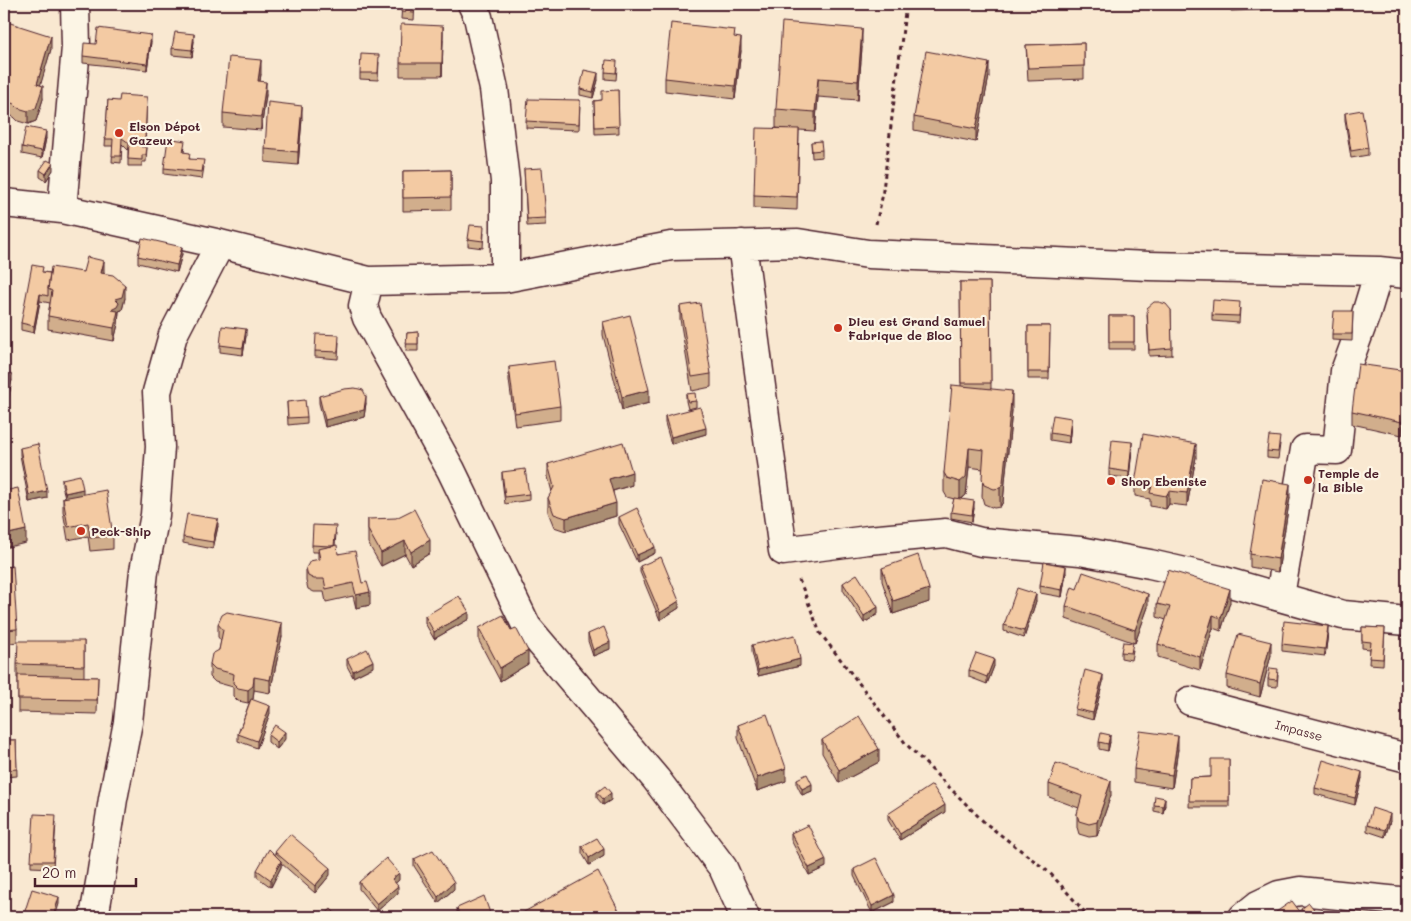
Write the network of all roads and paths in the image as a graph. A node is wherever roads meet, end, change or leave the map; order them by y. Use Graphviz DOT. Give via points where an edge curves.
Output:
graph roads {
  1 [pos="76,4"];
  2 [pos="472,4"];
  3 [pos="906,4"];
  4 [pos="4,203"];
  5 [pos="62,209"];
  6 [pos="220,244"];
  7 [pos="742,244"];
  8 [pos="868,254"];
  9 [pos="1379,271"];
  10 [pos="1407,274"];
  11 [pos="505,278"];
  12 [pos="370,281"];
  13 [pos="783,551"];
  14 [pos="1280,596"];
  15 [pos="1407,621"];
  16 [pos="1190,701"];
  17 [pos="1407,758"];
  18 [pos="1407,903"];
  19 [pos="94,917"];
  20 [pos="745,917"];
  21 [pos="1089,917"];
  22 [pos="1243,917"];
  1 -- 5 [label="street" via="76,47"];
  2 -- 11 [label="street" via="478,17 495,99 505,181"];
  3 -- 8 [label="path" via="882,198"];
  4 -- 5 [label="street"];
  5 -- 6 [label="street"];
  6 -- 12 [label="street"];
  6 -- 19 [label="street" via="173,335 156,392 160,448 155,514 144,570 128,722"];
  7 -- 8 [label="street" via="798,242"];
  7 -- 11 [label="street" via="671,246"];
  7 -- 13 [label="street"];
  8 -- 9 [label="street" via="1149,266"];
  9 -- 10 [label="street"];
  9 -- 14 [label="street" via="1345,371 1337,450 1305,449"];
  11 -- 12 [label="street"];
  12 -- 20 [label="street" via="363,306 367,318 450,470 527,627 656,779 722,868"];
  13 -- 14 [label="street" via="946,533 981,542 1080,551 1150,564"];
  13 -- 21 [label="path" via="804,589 820,633 906,744 984,822 1050,873"];
  14 -- 15 [label="street" via="1343,615"];
  16 -- 17 [label="street, Impasse"];
  18 -- 22 [label="street" via="1300,891 1279,895"];
}
